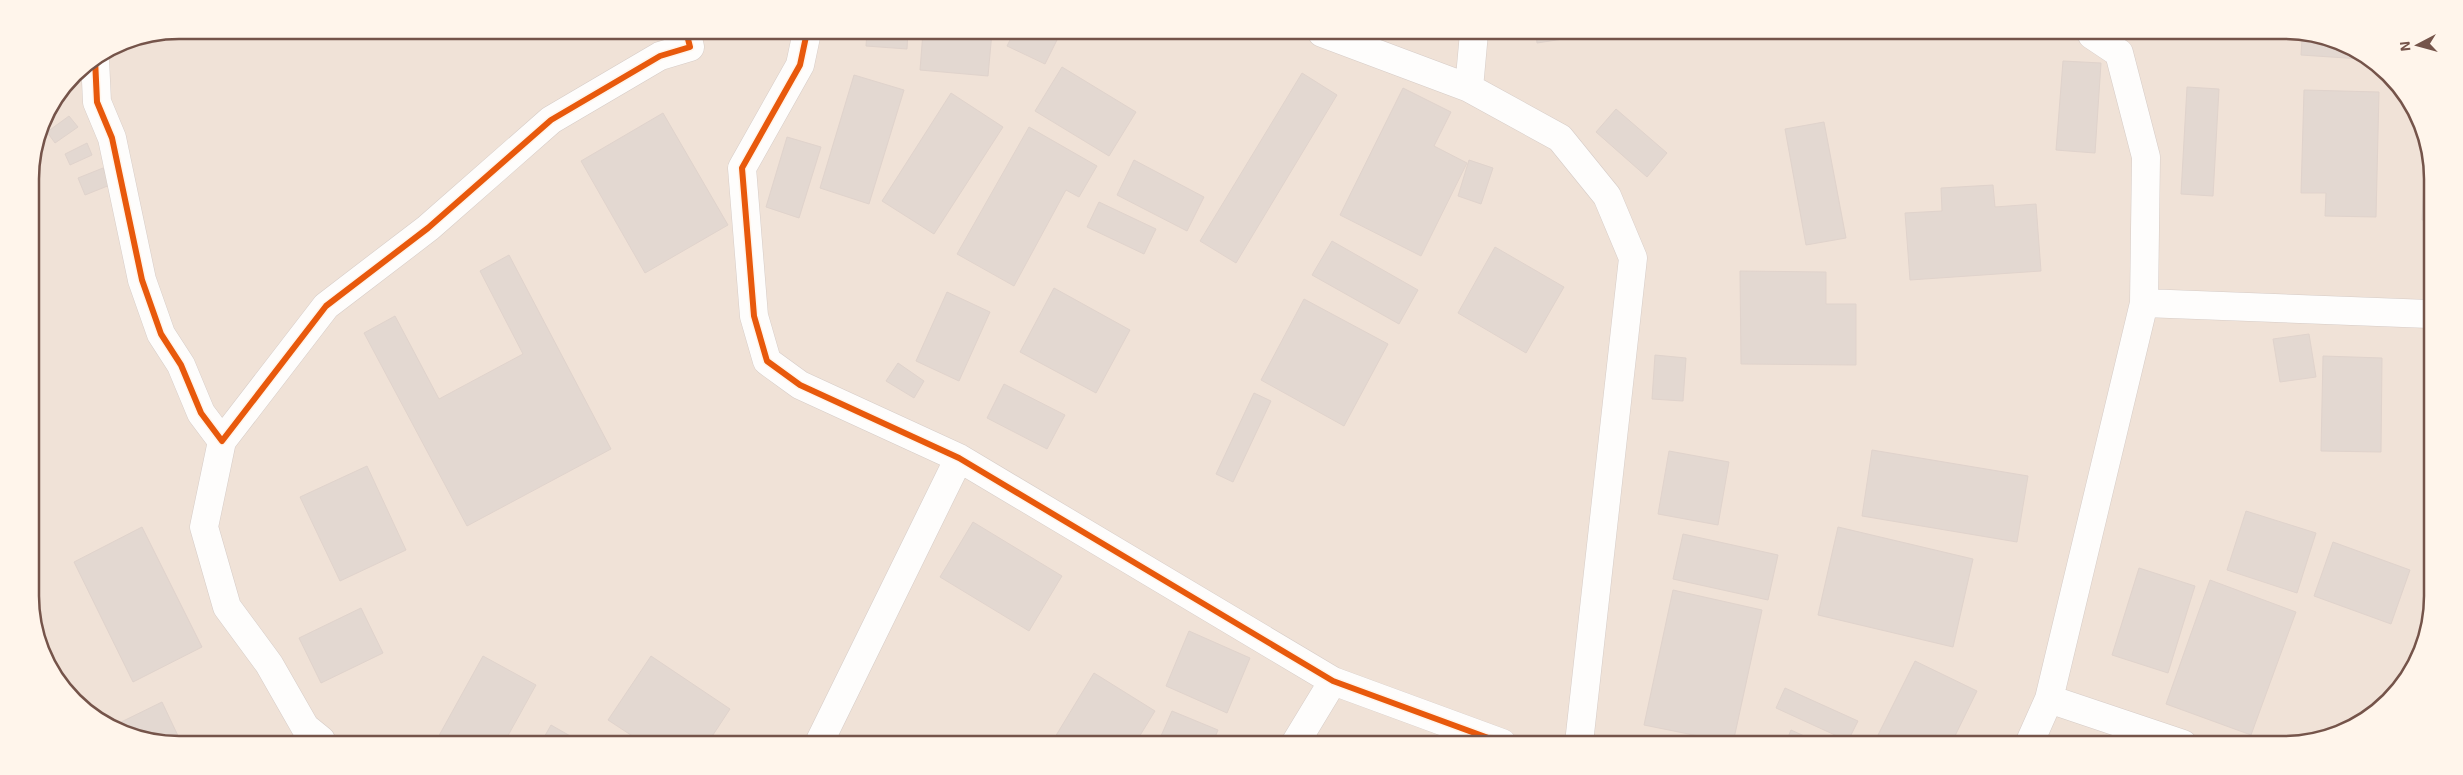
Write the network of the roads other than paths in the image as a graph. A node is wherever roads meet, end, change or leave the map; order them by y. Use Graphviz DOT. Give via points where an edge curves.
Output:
graph roads {
  1 [pos="688,39"];
  2 [pos="806,39"];
  3 [pos="1338,39"];
  4 [pos="1473,39"];
  5 [pos="2098,39"];
  6 [pos="95,66"];
  7 [pos="1469,88"];
  8 [pos="2144,303"];
  9 [pos="2424,314"];
  10 [pos="222,441"];
  11 [pos="959,458"];
  12 [pos="1333,682"];
  13 [pos="2049,699"];
  14 [pos="316,736"];
  15 [pos="822,736"];
  16 [pos="1300,736"];
  17 [pos="1483,736"];
  18 [pos="1579,736"];
  19 [pos="2033,736"];
  20 [pos="2158,736"];
  1 -- 10 [label="street" via="690,47 660,56 551,120 428,228 326,306"];
  2 -- 11 [label="street" via="800,65 742,168 754,316 767,361 800,385"];
  3 -- 7 [label="street"];
  4 -- 7 [label="street"];
  5 -- 8 [label="street" via="2120,53 2146,157"];
  6 -- 10 [label="street" via="97,102 112,138 142,280 161,334 181,364 201,413"];
  7 -- 18 [label="street" via="1560,138 1607,196 1633,258"];
  8 -- 9 [label="street"];
  8 -- 13 [label="street"];
  10 -- 14 [label="street" via="204,527 227,607 269,664 306,727"];
  11 -- 12 [label="street"];
  11 -- 15 [label="street"];
  12 -- 16 [label="street"];
  12 -- 17 [label="street"];
  13 -- 19 [label="street"];
  13 -- 20 [label="street"];
}
